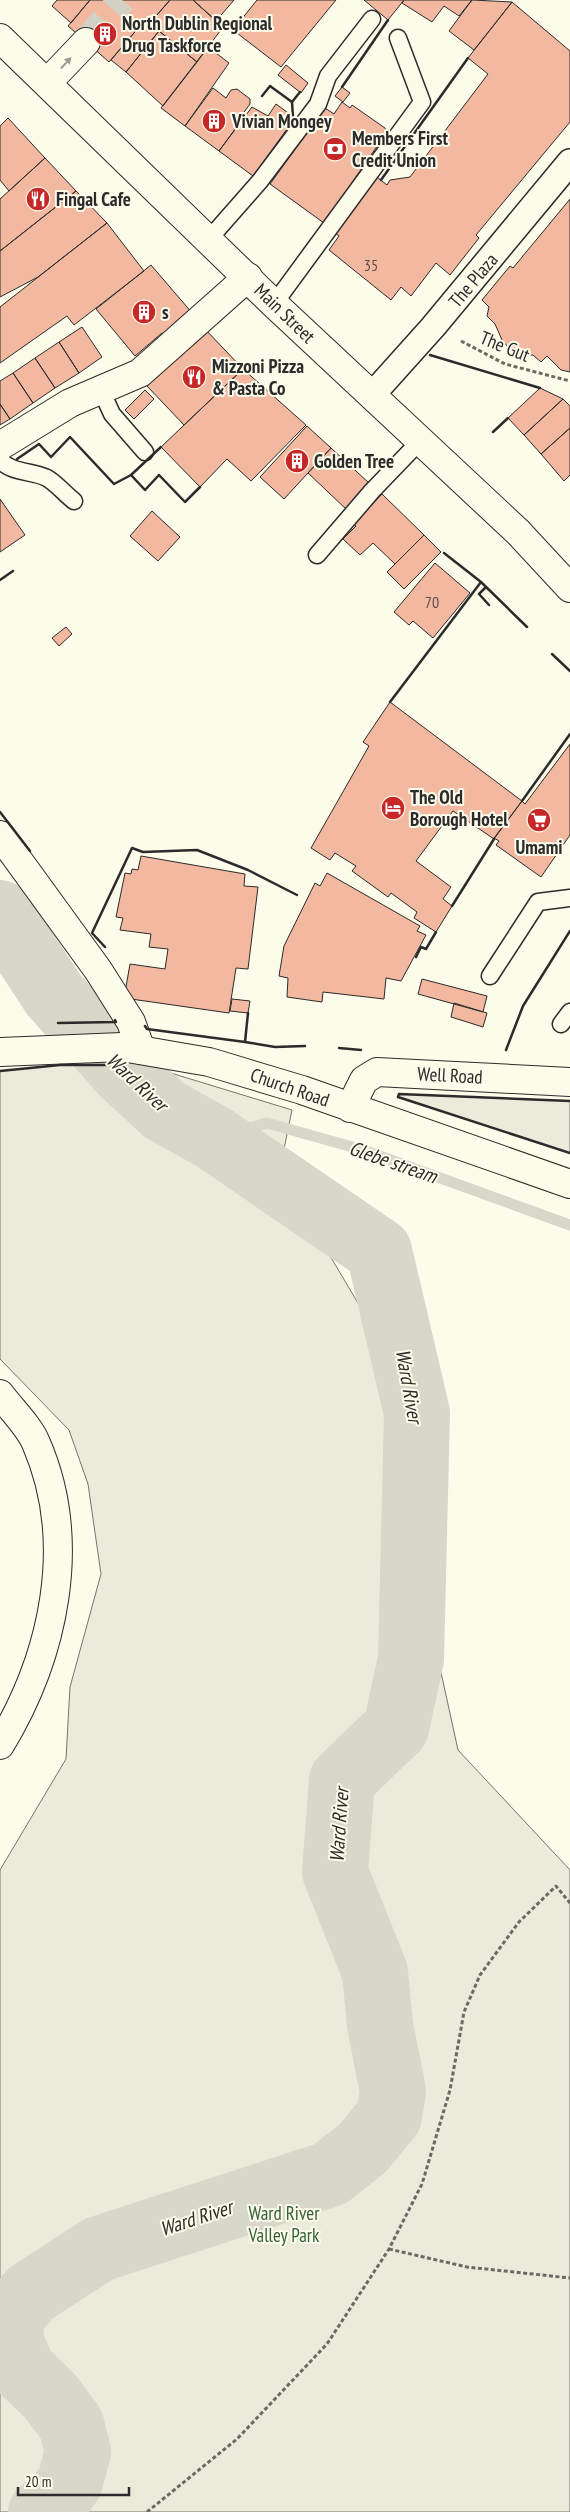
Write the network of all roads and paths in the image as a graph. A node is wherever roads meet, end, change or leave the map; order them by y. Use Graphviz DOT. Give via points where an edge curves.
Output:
graph roads {
  1 [pos="372,19"];
  2 [pos="0,38"];
  3 [pos="398,38"];
  4 [pos="86,42"];
  5 [pos="47,83"];
  6 [pos="570,162"];
  7 [pos="208,239"];
  8 [pos="248,277"];
  9 [pos="274,304"];
  10 [pos="434,327"];
  11 [pos="570,381"];
  12 [pos="101,390"];
  13 [pos="372,395"];
  14 [pos="421,440"];
  15 [pos="0,446"];
  16 [pos="145,452"];
  17 [pos="0,460"];
  18 [pos="74,501"];
  19 [pos="317,555"];
  20 [pos="570,588"];
  21 [pos="0,835"];
  22 [pos="570,898"];
  23 [pos="490,976"];
  24 [pos="2,1048"];
  25 [pos="131,1048"];
  26 [pos="570,1082"];
  27 [pos="350,1108"];
  28 [pos="570,1184"];
  29 [pos="0,1394"];
  30 [pos="0,1745"];
  31 [pos="570,1903"];
  32 [pos="389,2249"];
  33 [pos="570,2278"];
  34 [pos="148,2512"];
  1 -- 7 [label="lane" via="328,76 318,104 260,181"];
  2 -- 5 [label="street, Main Street"];
  3 -- 9 [label="lane" via="422,102"];
  5 -- 4 [label="street, one-way"];
  5 -- 7 [label="street, Main Street"];
  6 -- 10 [label="street, The Plaza"];
  7 -- 8 [label="street, Main Street"];
  8 -- 9 [label="street, Main Street"];
  8 -- 12 [label="street" via="140,374"];
  9 -- 13 [label="street, Main Street"];
  10 -- 11 [label="path, The Gut" via="505,364"];
  10 -- 13 [label="street, The Plaza"];
  12 -- 15 [label="street" via="70,403"];
  12 -- 16 [label="lane" via="112,414"];
  13 -- 14 [label="street, Main Street"];
  14 -- 19 [label="lane"];
  14 -- 20 [label="street, Main Street" via="518,532"];
  17 -- 18 [label="lane" via="5,466 46,478"];
  21 -- 25 [label="street" via="98,970 131,1022"];
  22 -- 23 [label="lane" via="538,902"];
  24 -- 25 [label="street, Church Road"];
  25 -- 27 [label="street, Church Road" via="209,1062"];
  26 -- 27 [label="street, Well Road" via="377,1072 364,1080"];
  27 -- 28 [label="street, Church Road"];
  29 -- 30 [label="street" via="36,1441 53,1495 59,1555 52,1616 41,1658 20,1713"];
  31 -- 32 [label="path" via="556,1886 519,1922 480,1975 464,2012 450,2090 422,2184"];
  32 -- 33 [label="path" via="467,2267"];
  32 -- 34 [label="path" via="327,2344 236,2439"];
}
